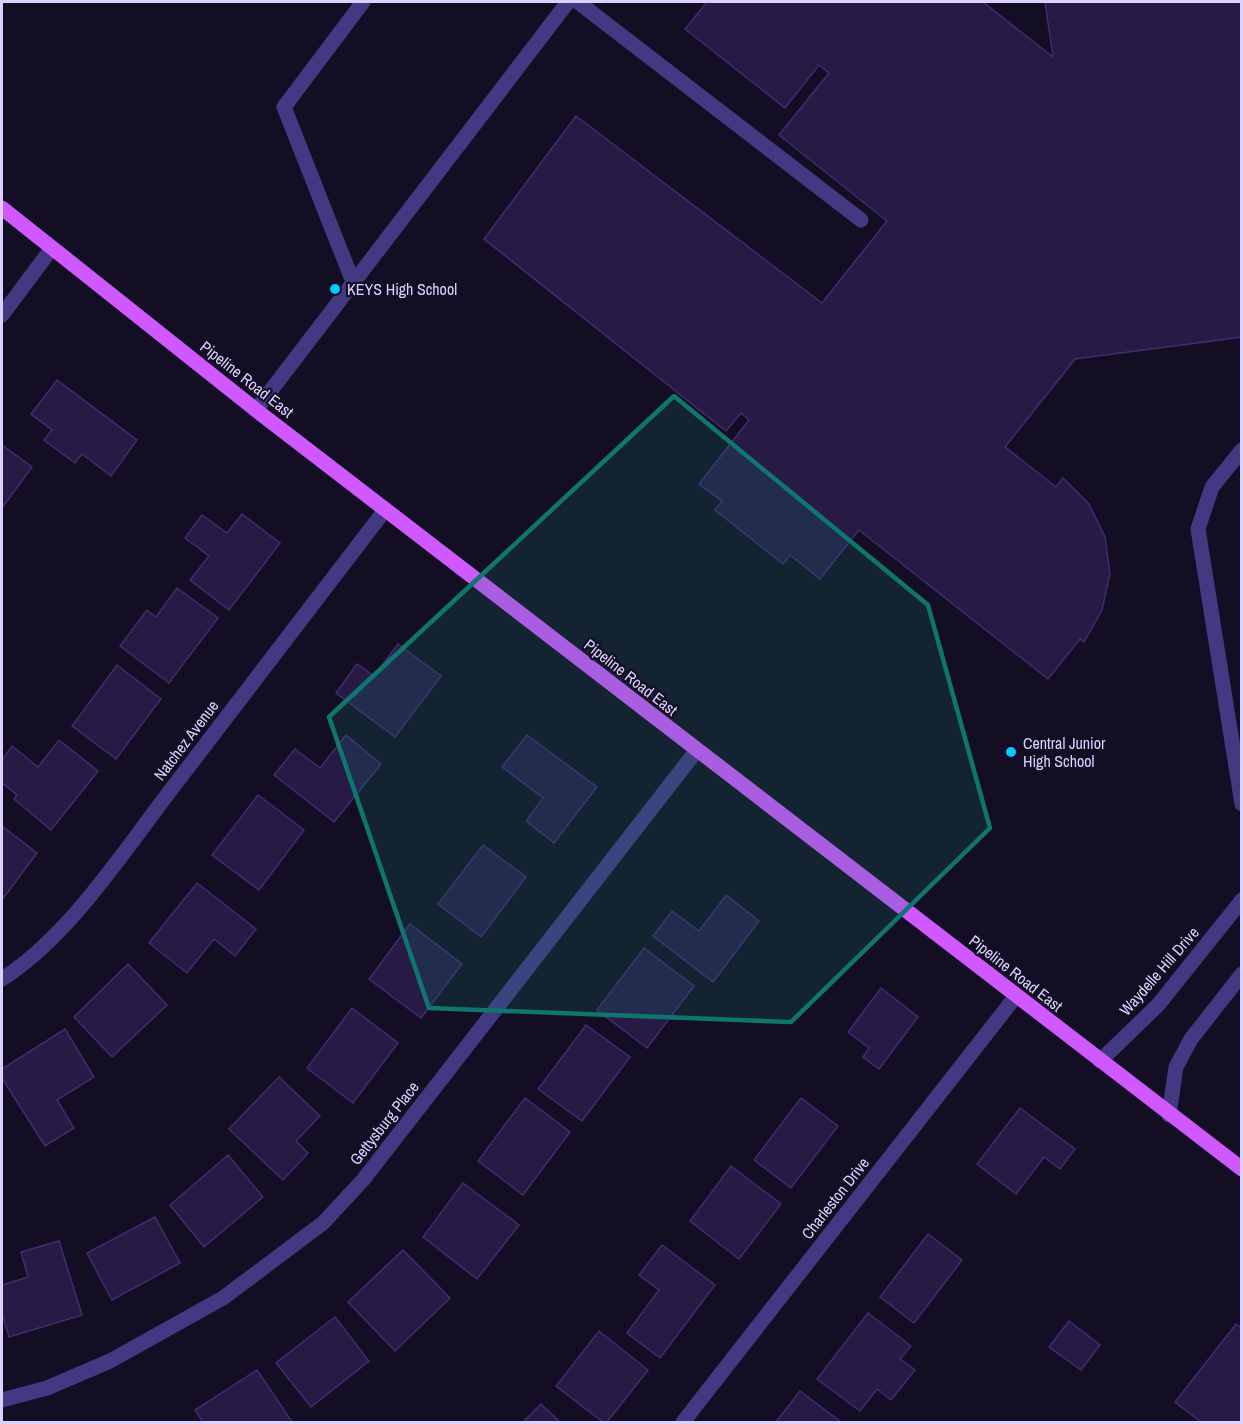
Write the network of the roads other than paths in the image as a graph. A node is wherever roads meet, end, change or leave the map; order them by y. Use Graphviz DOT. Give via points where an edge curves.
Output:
graph roads {
  1 [pos="363,2"];
  2 [pos="568,2"];
  3 [pos="578,2"];
  4 [pos="2,208"];
  5 [pos="861,220"];
  6 [pos="52,248"];
  7 [pos="353,282"];
  8 [pos="2,315"];
  9 [pos="256,410"];
  10 [pos="1242,450"];
  11 [pos="385,510"];
  12 [pos="697,750"];
  13 [pos="1242,804"];
  14 [pos="1242,900"];
  15 [pos="1242,974"];
  16 [pos="2,979"];
  17 [pos="1016,996"];
  18 [pos="1100,1061"];
  19 [pos="1169,1115"];
  20 [pos="1242,1169"];
  21 [pos="2,1400"];
  22 [pos="682,1422"];
  1 -- 7 [label="street" via="284,107"];
  2 -- 7 [label="street"];
  3 -- 5 [label="street"];
  4 -- 6 [label="main road, Pipeline Road East"];
  6 -- 8 [label="street"];
  6 -- 9 [label="main road, Pipeline Road East"];
  7 -- 9 [label="street"];
  9 -- 11 [label="main road, Pipeline Road East"];
  10 -- 13 [label="street" via="1212,487 1198,529"];
  11 -- 12 [label="main road, Pipeline Road East"];
  11 -- 16 [label="street, Natchez Avenue" via="109,872 52,938 24,965"];
  12 -- 17 [label="main road, Pipeline Road East"];
  12 -- 21 [label="street, Gettysburg Place" via="363,1180 323,1223 223,1298 110,1361 47,1388"];
  14 -- 18 [label="street, Waydelle Hill Drive" via="1158,1005"];
  15 -- 19 [label="street" via="1191,1039 1176,1067"];
  17 -- 18 [label="main road, Pipeline Road East"];
  17 -- 22 [label="street, Charleston Drive"];
  18 -- 19 [label="main road, Pipeline Road East"];
  19 -- 20 [label="main road, Pipeline Road East"];
}
